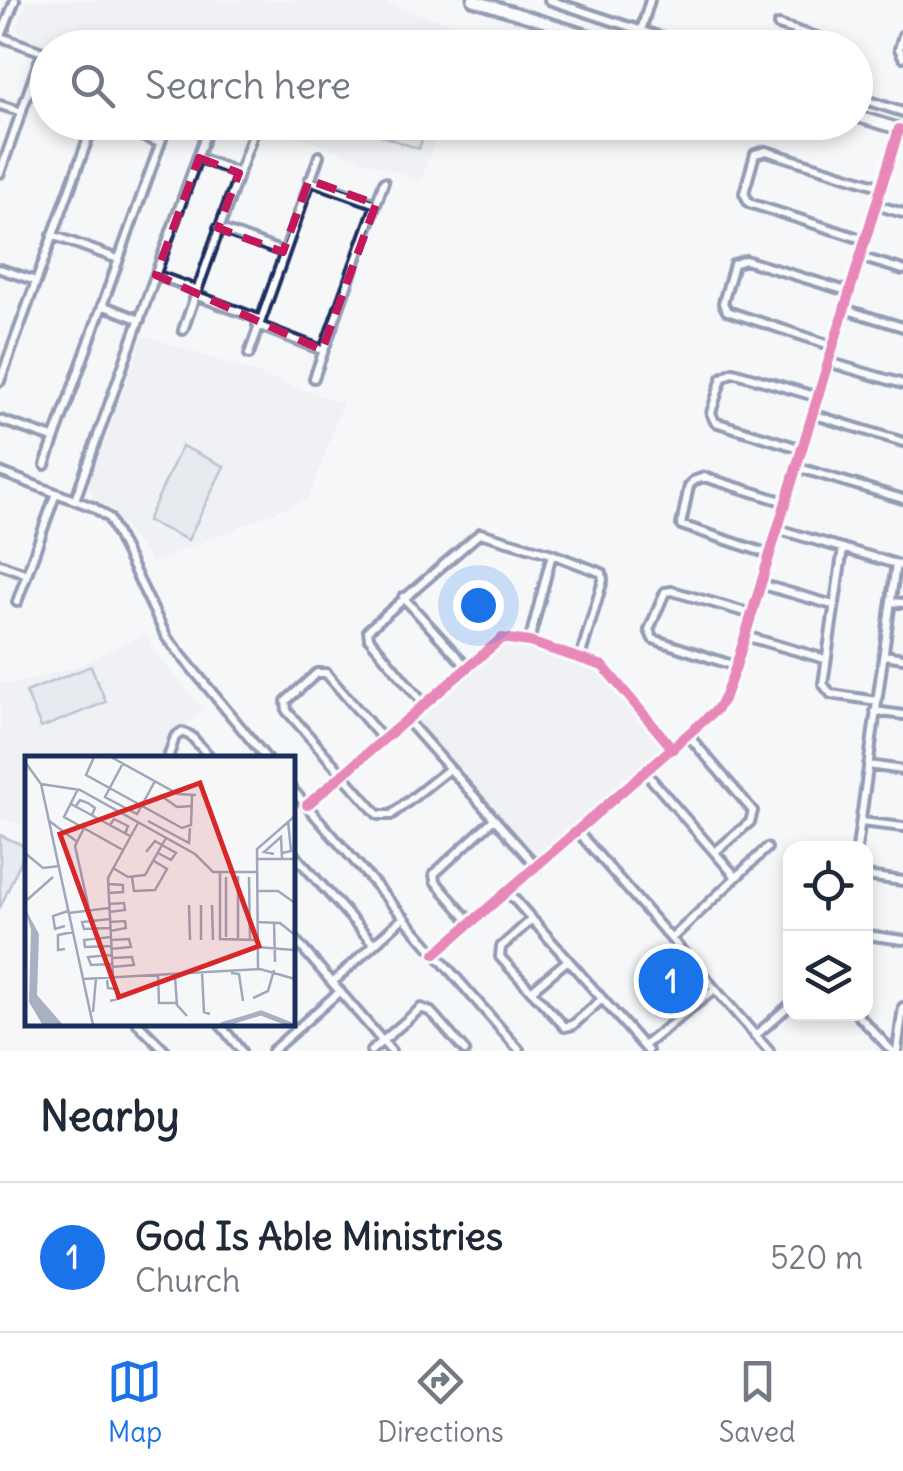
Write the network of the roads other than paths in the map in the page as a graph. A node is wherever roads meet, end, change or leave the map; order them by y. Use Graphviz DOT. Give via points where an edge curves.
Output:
graph roads {
  1 [pos="474,0"];
  2 [pos="549,0"];
  3 [pos="650,0"];
  4 [pos="13,1"];
  5 [pos="778,25"];
  6 [pos="573,30"];
  7 [pos="638,30"];
  8 [pos="641,30"];
  9 [pos="794,30"];
  10 [pos="903,35"];
  11 [pos="1,39"];
  12 [pos="30,48"];
  13 [pos="903,57"];
  14 [pos="30,88"];
  15 [pos="873,102"];
  16 [pos="0,104"];
  17 [pos="22,112"];
  18 [pos="903,112"];
  19 [pos="873,121"];
  20 [pos="901,130"];
  21 [pos="87,140"];
  22 [pos="152,140"];
  23 [pos="161,140"];
  24 [pos="204,140"];
  25 [pos="251,140"];
  26 [pos="160,143"];
  27 [pos="320,156"];
  28 [pos="199,158"];
  29 [pos="0,173"];
  30 [pos="239,173"];
  31 [pos="309,180"];
  32 [pos="384,182"];
  33 [pos="882,187"];
  34 [pos="376,204"];
  35 [pos="876,205"];
  36 [pos="903,213"];
  37 [pos="218,228"];
  38 [pos="52,235"];
  39 [pos="866,240"];
  40 [pos="283,252"];
  41 [pos="860,257"];
  42 [pos="118,259"];
  43 [pos="0,269"];
  44 [pos="903,270"];
  45 [pos="156,275"];
  46 [pos="36,281"];
  47 [pos="196,292"];
  48 [pos="850,292"];
  49 [pos="102,304"];
  50 [pos="844,309"];
  51 [pos="140,320"];
  52 [pos="258,322"];
  53 [pos="903,327"];
  54 [pos="183,330"];
  55 [pos="833,346"];
  56 [pos="322,350"];
  57 [pos="249,354"];
  58 [pos="828,362"];
  59 [pos="314,378"];
  60 [pos="0,381"];
  61 [pos="903,384"];
  62 [pos="818,397"];
  63 [pos="812,414"];
  64 [pos="0,420"];
  65 [pos="53,438"];
  66 [pos="903,442"];
  67 [pos="802,449"];
  68 [pos="45,465"];
  69 [pos="796,467"];
  70 [pos="0,472"];
  71 [pos="56,493"];
  72 [pos="903,499"];
  73 [pos="75,500"];
  74 [pos="785,502"];
  75 [pos="777,529"];
  76 [pos="843,548"];
  77 [pos="552,554"];
  78 [pos="769,554"];
  79 [pos="0,564"];
  80 [pos="899,565"];
  81 [pos="26,574"];
  82 [pos="760,584"];
  83 [pos="403,597"];
  84 [pos="17,602"];
  85 [pos="891,602"];
  86 [pos="903,603"];
  87 [pos="833,605"];
  88 [pos="752,614"];
  89 [pos="745,636"];
  90 [pos="529,642"];
  91 [pos="884,655"];
  92 [pos="580,658"];
  93 [pos="903,658"];
  94 [pos="825,659"];
  95 [pos="466,666"];
  96 [pos="736,666"];
  97 [pos="877,701"];
  98 [pos="423,704"];
  99 [pos="875,711"];
  100 [pos="903,715"];
  101 [pos="406,719"];
  102 [pos="688,735"];
  103 [pos="382,738"];
  104 [pos="672,750"];
  105 [pos="169,756"];
  106 [pos="209,756"];
  107 [pos="264,756"];
  108 [pos="868,765"];
  109 [pos="448,768"];
  110 [pos="903,770"];
  111 [pos="646,773"];
  112 [pos="340,775"];
  113 [pos="295,793"];
  114 [pos="306,806"];
  115 [pos="494,819"];
  116 [pos="861,822"];
  117 [pos="903,827"];
  118 [pos="578,832"];
  119 [pos="859,841"];
  120 [pos="767,848"];
  121 [pos="715,852"];
  122 [pos="295,855"];
  123 [pos="537,867"];
  124 [pos="736,877"];
  125 [pos="873,877"];
  126 [pos="903,881"];
  127 [pos="508,892"];
  128 [pos="404,917"];
  129 [pos="532,919"];
  130 [pos="471,924"];
  131 [pos="873,936"];
  132 [pos="672,938"];
  133 [pos="295,939"];
  134 [pos="903,940"];
  135 [pos="374,944"];
  136 [pos="301,946"];
  137 [pos="295,951"];
  138 [pos="436,954"];
  139 [pos="568,960"];
  140 [pos="333,982"];
  141 [pos="715,989"];
  142 [pos="340,991"];
  143 [pos="531,991"];
  144 [pos="602,999"];
  145 [pos="903,1007"];
  146 [pos="783,1011"];
  147 [pos="865,1021"];
  148 [pos="140,1026"];
  149 [pos="222,1026"];
  150 [pos="755,1036"];
  151 [pos="382,1040"];
  152 [pos="646,1048"];
  153 [pos="165,1051"];
  154 [pos="241,1051"];
  155 [pos="272,1051"];
  156 [pos="370,1051"];
  157 [pos="390,1051"];
  158 [pos="465,1051"];
  159 [pos="520,1051"];
  160 [pos="769,1051"];
  161 [pos="895,1051"];
  1 -- 6 [label="street"];
  2 -- 7 [label="street"];
  3 -- 8 [label="street"];
  4 -- 11 [label="street"];
  5 -- 9 [label="street"];
  10 -- 13 [label="street"];
  11 -- 12 [label="street"];
  14 -- 17 [label="street"];
  15 -- 18 [label="street"];
  16 -- 17 [label="street"];
  17 -- 29 [label="street"];
  19 -- 20 [label="street"];
  20 -- 33 [label="street"];
  21 -- 38 [label="street"];
  22 -- 26 [label="street"];
  23 -- 26 [label="street"];
  24 -- 28 [label="street"];
  25 -- 30 [label="street"];
  26 -- 42 [label="street"];
  27 -- 31 [label="street"];
  28 -- 30 [label="street"];
  28 -- 45 [label="street"];
  30 -- 37 [label="street"];
  31 -- 34 [label="street"];
  31 -- 40 [label="street"];
  32 -- 34 [label="street"];
  33 -- 35 [label="street"];
  33 -- 39 [label="street" via="766,151 755,154 744,193 749,203"];
  34 -- 56 [label="street"];
  35 -- 36 [label="street"];
  35 -- 39 [label="street"];
  37 -- 40 [label="street"];
  37 -- 47 [label="street"];
  38 -- 42 [label="street"];
  38 -- 46 [label="street"];
  39 -- 41 [label="street"];
  40 -- 52 [label="street"];
  41 -- 44 [label="street"];
  41 -- 48 [label="street"];
  42 -- 49 [label="street"];
  43 -- 46 [label="street"];
  45 -- 47 [label="street"];
  45 -- 51 [label="street"];
  46 -- 60 [label="street"];
  47 -- 52 [label="street"];
  47 -- 54 [label="street"];
  48 -- 50 [label="street"];
  48 -- 55 [label="street" via="745,260 734,264 727,311"];
  49 -- 51 [label="street"];
  49 -- 65 [label="street"];
  50 -- 53 [label="street"];
  50 -- 55 [label="street"];
  51 -- 73 [label="street"];
  52 -- 56 [label="street"];
  52 -- 57 [label="street"];
  55 -- 58 [label="street"];
  56 -- 59 [label="street"];
  58 -- 61 [label="street"];
  58 -- 62 [label="street"];
  62 -- 63 [label="street"];
  62 -- 67 [label="street" via="734,372 722,378 711,413 715,422"];
  63 -- 66 [label="street"];
  63 -- 67 [label="street"];
  64 -- 65 [label="street"];
  65 -- 68 [label="street"];
  67 -- 69 [label="street"];
  69 -- 72 [label="street"];
  69 -- 74 [label="street"];
  70 -- 71 [label="street"];
  71 -- 73 [label="street"];
  71 -- 81 [label="street"];
  73 -- 107 [label="street" via="108,518 166,638"];
  74 -- 75 [label="street"];
  74 -- 78 [label="street" via="704,477 689,486 681,525"];
  75 -- 76 [label="street"];
  75 -- 78 [label="street"];
  76 -- 80 [label="street"];
  76 -- 87 [label="street"];
  77 -- 83 [label="street" via="480,533"];
  77 -- 90 [label="street"];
  77 -- 92 [label="street" via="602,573"];
  78 -- 82 [label="street"];
  79 -- 81 [label="street"];
  80 -- 85 [label="street"];
  81 -- 84 [label="street"];
  82 -- 87 [label="street"];
  82 -- 88 [label="street"];
  83 -- 95 [label="street"];
  83 -- 98 [label="street" via="367,634"];
  85 -- 86 [label="street"];
  85 -- 91 [label="street"];
  87 -- 94 [label="street"];
  88 -- 89 [label="street"];
  88 -- 96 [label="street" via="665,592 649,630 653,639"];
  89 -- 94 [label="street"];
  89 -- 96 [label="street"];
  90 -- 92 [label="street"];
  90 -- 95 [label="street" via="502,638"];
  91 -- 93 [label="street"];
  91 -- 97 [label="street"];
  92 -- 104 [label="street" via="610,672"];
  94 -- 97 [label="street" via="827,692"];
  95 -- 98 [label="street"];
  96 -- 102 [label="street" via="722,702"];
  97 -- 99 [label="street"];
  98 -- 101 [label="street"];
  99 -- 100 [label="street"];
  99 -- 108 [label="street"];
  101 -- 103 [label="street"];
  101 -- 109 [label="street"];
  102 -- 104 [label="street"];
  102 -- 121 [label="street" via="753,812"];
  103 -- 112 [label="street"];
  103 -- 112 [label="street" via="328,675 314,675 285,706"];
  104 -- 111 [label="street"];
  105 -- 106 [label="street" via="182,732"];
  108 -- 110 [label="street"];
  108 -- 116 [label="street"];
  109 -- 112 [label="street" via="386,817"];
  109 -- 115 [label="street"];
  111 -- 118 [label="street"];
  111 -- 121 [label="street"];
  112 -- 114 [label="street"];
  113 -- 114 [label="street"];
  114 -- 128 [label="street"];
  115 -- 123 [label="street"];
  115 -- 130 [label="street" via="434,874"];
  116 -- 117 [label="street"];
  116 -- 119 [label="street"];
  118 -- 123 [label="street"];
  118 -- 132 [label="street"];
  120 -- 124 [label="street"];
  121 -- 124 [label="street"];
  122 -- 135 [label="street"];
  123 -- 127 [label="street"];
  124 -- 132 [label="street"];
  125 -- 126 [label="street"];
  127 -- 129 [label="street"];
  127 -- 130 [label="street"];
  128 -- 135 [label="street"];
  128 -- 138 [label="street"];
  129 -- 139 [label="street"];
  129 -- 143 [label="street" via="498,952"];
  130 -- 138 [label="street"];
  131 -- 134 [label="street"];
  132 -- 141 [label="street"];
  133 -- 136 [label="street"];
  135 -- 140 [label="street"];
  136 -- 137 [label="street"];
  136 -- 140 [label="street"];
  138 -- 159 [label="street"];
  139 -- 143 [label="street"];
  139 -- 144 [label="street"];
  140 -- 142 [label="street"];
  141 -- 150 [label="street"];
  141 -- 152 [label="street"];
  142 -- 151 [label="street"];
  142 -- 155 [label="street"];
  143 -- 144 [label="street" via="567,1027"];
  144 -- 152 [label="street"];
  145 -- 161 [label="street"];
  146 -- 150 [label="street"];
  147 -- 161 [label="street"];
  148 -- 153 [label="street"];
  149 -- 154 [label="street"];
  150 -- 160 [label="street"];
  151 -- 156 [label="street"];
  151 -- 157 [label="street"];
  151 -- 158 [label="street" via="421,1008"];
}
